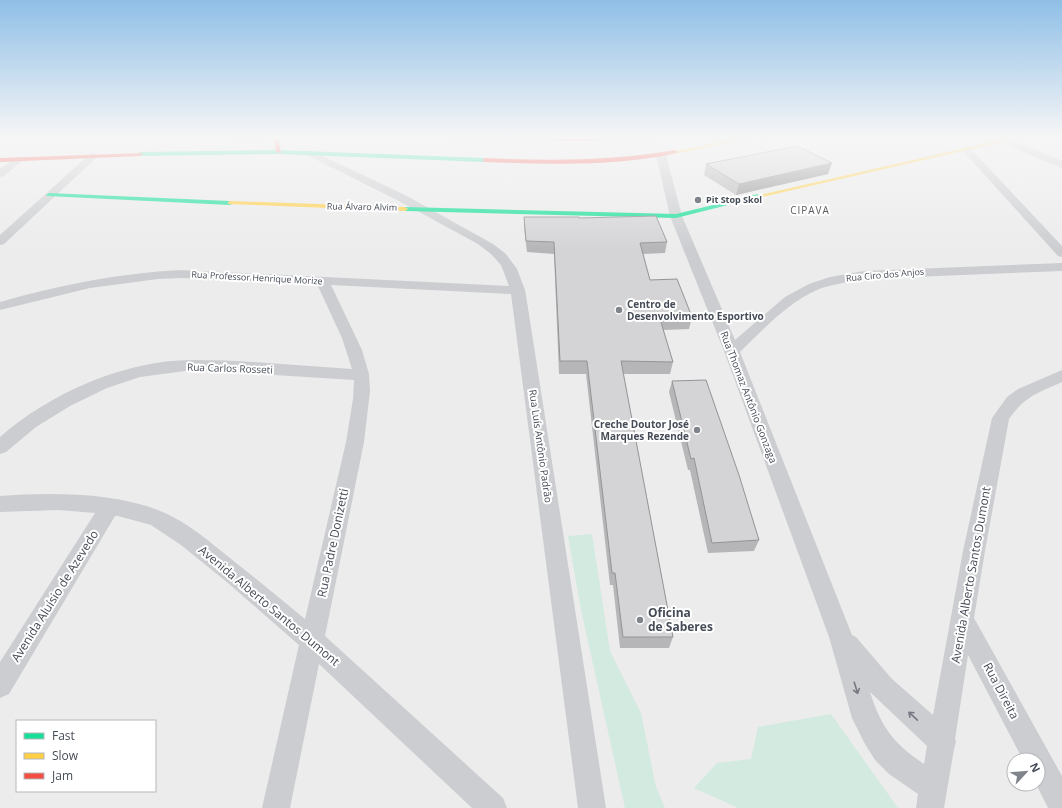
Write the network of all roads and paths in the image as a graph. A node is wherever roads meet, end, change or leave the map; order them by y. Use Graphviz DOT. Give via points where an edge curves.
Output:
graph roads {
  1 [pos="72,175"];
  2 [pos="356,175"];
  3 [pos="666,175"];
  4 [pos="855,175"];
  5 [pos="990,175"];
  6 [pos="49,195"];
  7 [pos="422,209"];
  8 [pos="676,216"];
  9 [pos="0,241"];
  10 [pos="1062,253"];
  11 [pos="1062,267"];
  12 [pos="324,282"];
  13 [pos="518,290"];
  14 [pos="0,306"];
  15 [pos="732,351"];
  16 [pos="361,375"];
  17 [pos="1062,375"];
  18 [pos="0,447"];
  19 [pos="0,504"];
  20 [pos="110,506"];
  21 [pos="963,622"];
  22 [pos="841,637"];
  23 [pos="312,640"];
  24 [pos="0,685"];
  25 [pos="943,742"];
  26 [pos="1034,752"];
  27 [pos="1046,775"];
  28 [pos="932,798"];
  29 [pos="1062,805"];
  30 [pos="276,808"];
  31 [pos="493,808"];
  32 [pos="592,808"];
  1 -- 6 [label="street"];
  2 -- 7 [label="street, Rua Luís Antônio Padrão"];
  3 -- 8 [label="street, Rua Thomaz Antônio Gonzaga"];
  4 -- 8 [label="main road, Rua Álvaro Alvim"];
  5 -- 10 [label="street"];
  6 -- 7 [label="main road, Rua Álvaro Alvim"];
  6 -- 9 [label="street"];
  7 -- 8 [label="main road, Rua Álvaro Alvim"];
  7 -- 13 [label="street, Rua Luís Antônio Padrão" via="494,251 506,263"];
  8 -- 15 [label="street, Rua Thomaz Antônio Gonzaga"];
  11 -- 15 [label="street, Rua Ciro dos Anjos" via="864,275 832,281 799,294 777,310"];
  12 -- 13 [label="street, Rua Professor Henrique Morize"];
  12 -- 14 [label="street, Rua Professor Henrique Morize" via="181,274 151,275 92,283"];
  12 -- 16 [label="street, Rua Padre Donizetti" via="349,339"];
  13 -- 32 [label="street, Rua Luís Antônio Padrão"];
  15 -- 22 [label="street, Rua Thomaz Antônio Gonzaga"];
  16 -- 18 [label="street, Rua Carlos Rosseti" via="193,365 139,372 94,388 62,404 33,421"];
  16 -- 23 [label="street, Rua Padre Donizetti" via="355,442"];
  17 -- 21 [label="street, Avenida Alberto Santos Dumont" via="1012,401 1001,418 991,460"];
  19 -- 20 [label="street, Avenida Alberto Santos Dumont" via="62,501"];
  20 -- 23 [label="street, Avenida Alberto Santos Dumont" via="157,519 188,537"];
  20 -- 24 [label="street, Avenida Aluísio de Azevedo"];
  21 -- 25 [label="street, Avenida Alberto Santos Dumont"];
  21 -- 26 [label="street, Rua Direita"];
  25 -- 22 [label="street, Rua Thomaz Antônio Gonzaga, one-way" via="883,688"];
  22 -- 28 [label="street, Rua Thomaz Antônio Gonzaga, one-way" via="865,718 874,735 885,750"];
  23 -- 30 [label="street, Rua Padre Donizetti"];
  23 -- 31 [label="street, Avenida Alberto Santos Dumont"];
  25 -- 28 [label="street, Avenida Alberto Santos Dumont"];
  27 -- 29 [label="street, Rua Direita"];
}
